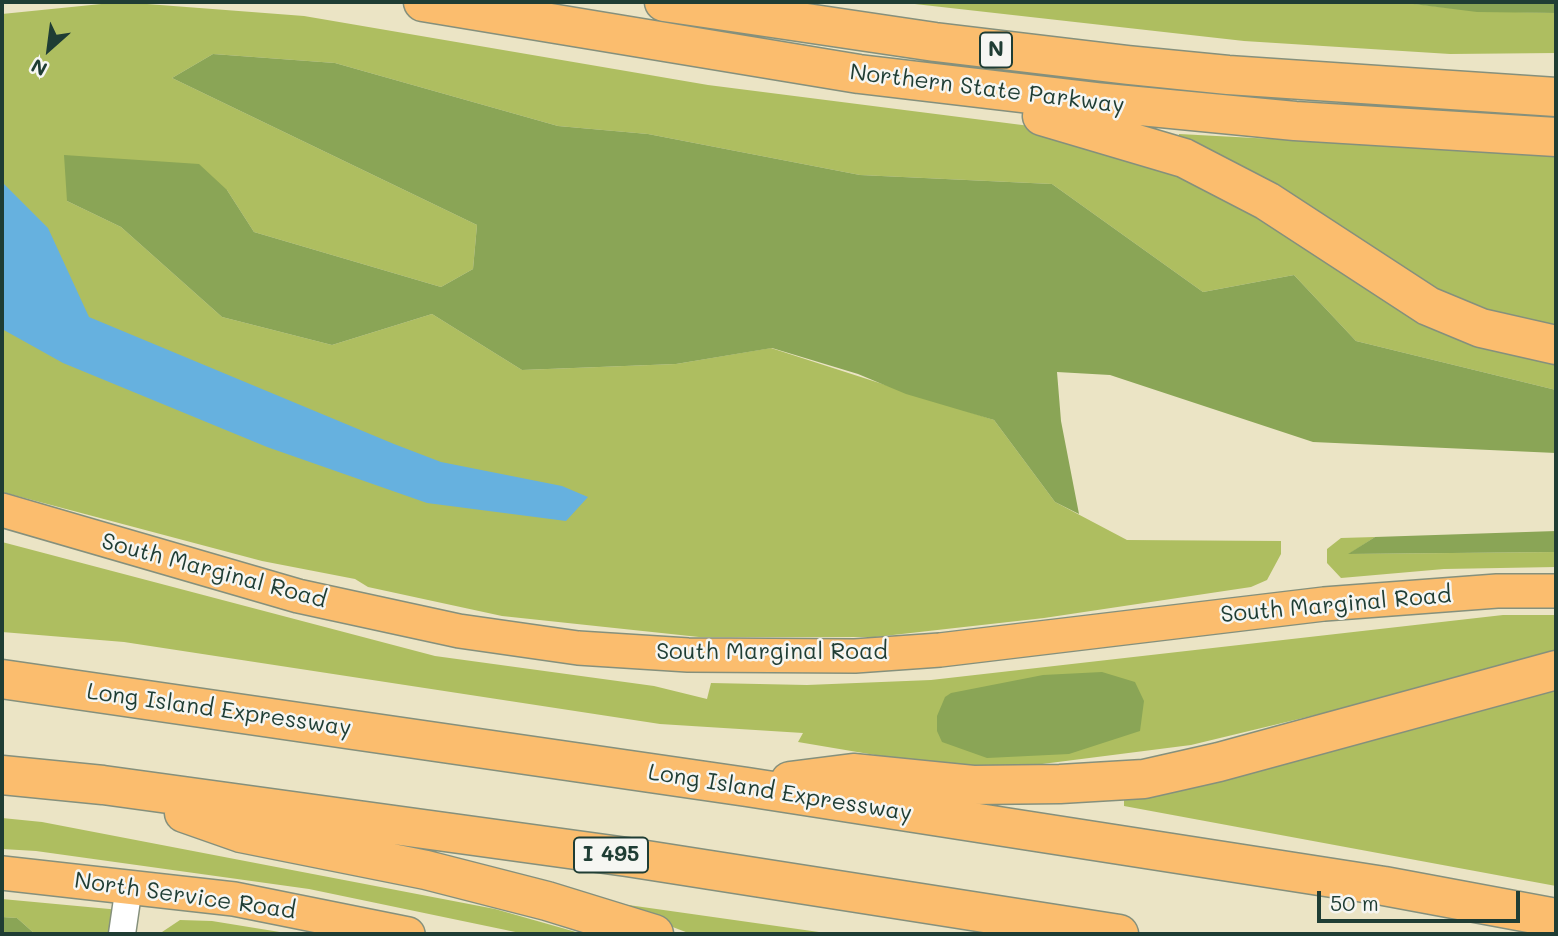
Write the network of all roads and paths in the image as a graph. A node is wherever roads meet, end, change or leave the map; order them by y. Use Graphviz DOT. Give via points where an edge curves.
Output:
graph roads {
  1 [pos="423,2"];
  2 [pos="664,2"];
  3 [pos="1556,70"];
  4 [pos="894,78"];
  5 [pos="1331,82"];
  6 [pos="1556,97"];
  7 [pos="1556,137"];
  8 [pos="1556,345"];
  9 [pos="2,510"];
  10 [pos="1556,592"];
  11 [pos="1556,670"];
  12 [pos="2,678"];
  13 [pos="2,775"];
  14 [pos="103,785"];
  15 [pos="747,787"];
  16 [pos="2,873"];
  17 [pos="129,886"];
  18 [pos="1556,918"];
  19 [pos="122,934"];
  20 [pos="408,934"];
  21 [pos="654,934"];
  22 [pos="1119,934"];
  1 -- 4 [label="highway, Northern State Parkway / N"];
  2 -- 5 [label="highway, Northern State Parkway / N" via="1032,54"];
  3 -- 5 [label="highway" via="1466,71"];
  4 -- 7 [label="highway, Northern State Parkway / N" via="1295,121"];
  4 -- 8 [label="highway" via="1184,158 1267,201 1428,306 1481,328"];
  5 -- 6 [label="highway, Northern State Parkway / N"];
  9 -- 10 [label="main road, South Marginal Road" via="298,596 459,631 578,648 688,655 867,655 940,650 1324,604 1497,591"];
  11 -- 15 [label="highway" via="1144,779 973,785 853,773"];
  12 -- 15 [label="highway, Long Island Expressway"];
  13 -- 14 [label="highway, I 495"];
  14 -- 21 [label="highway" via="240,833 426,870"];
  14 -- 22 [label="highway, I 495" via="627,857"];
  15 -- 18 [label="highway, Long Island Expressway" via="1384,886"];
  16 -- 17 [label="main road, North Service Road"];
  17 -- 19 [label="street"];
  17 -- 20 [label="main road, North Service Road" via="234,899"];
}
